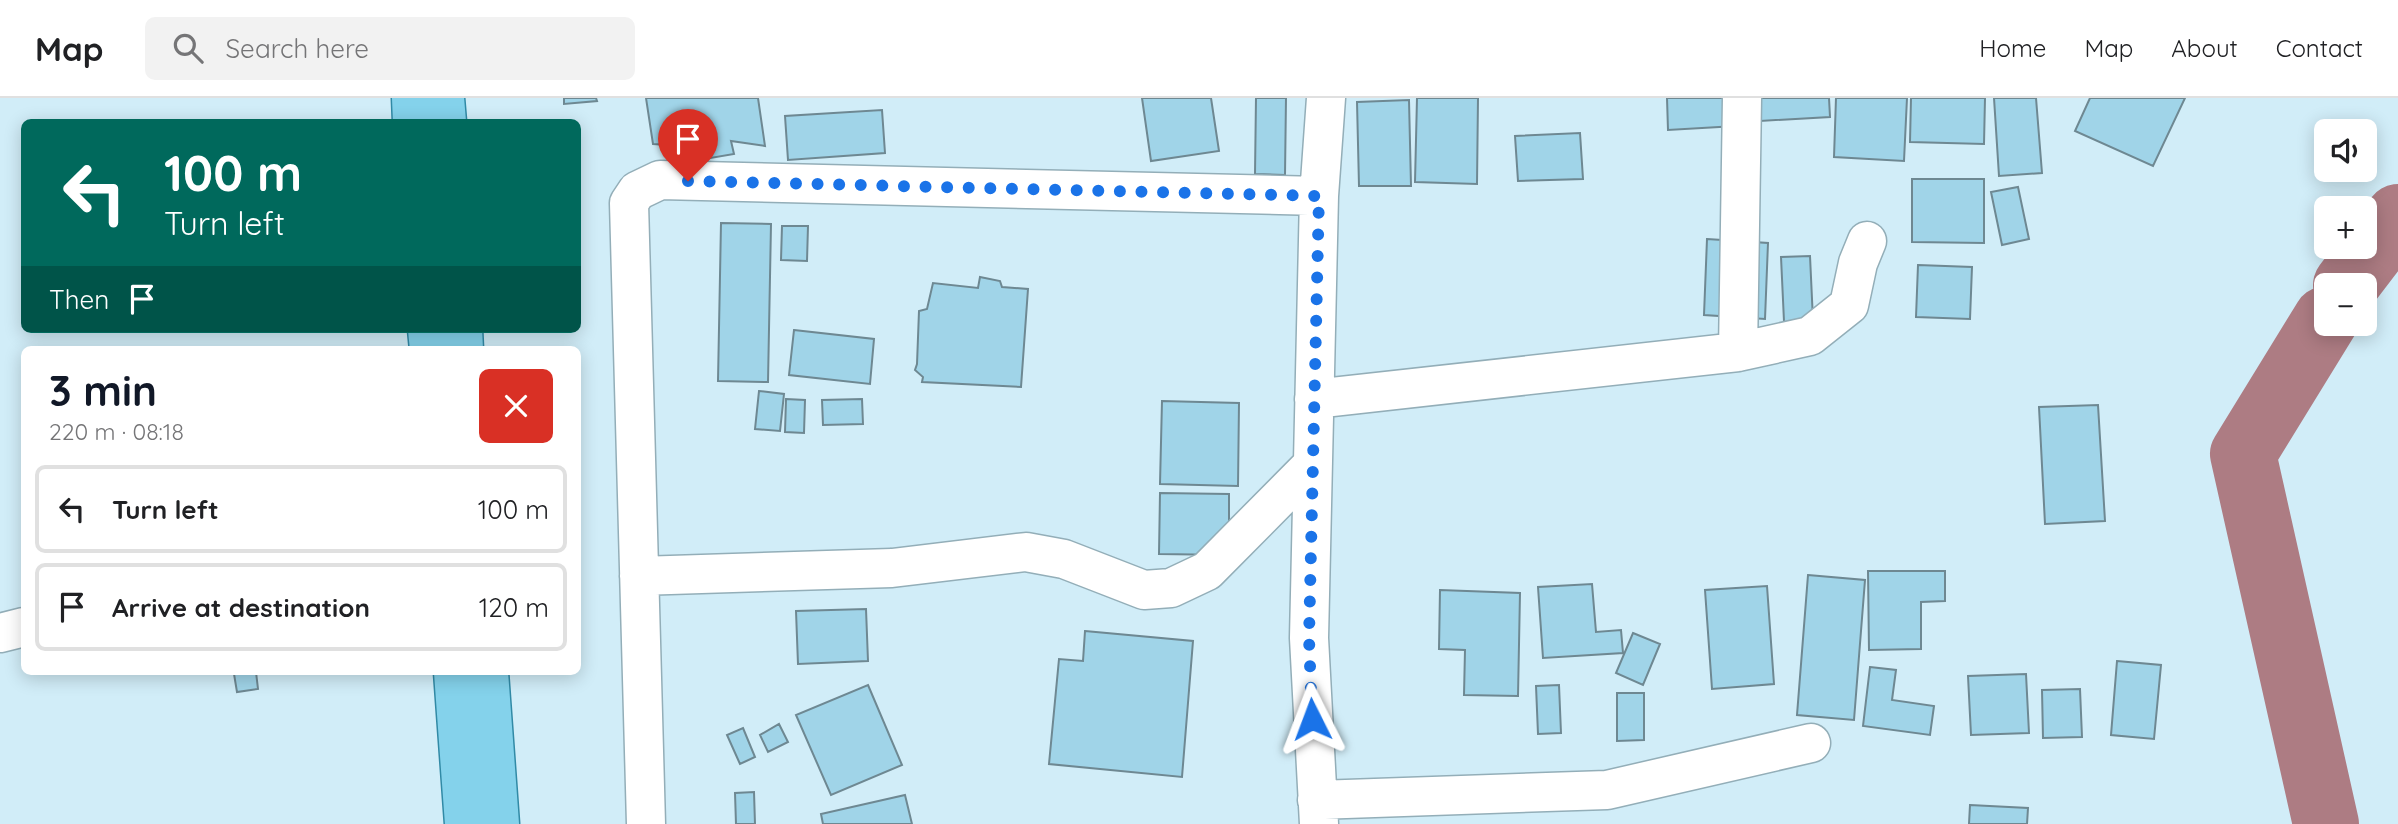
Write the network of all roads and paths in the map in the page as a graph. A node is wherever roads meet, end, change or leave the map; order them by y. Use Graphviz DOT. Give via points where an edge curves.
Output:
graph roads {
  1 [pos="411,98"];
  2 [pos="445,98"];
  3 [pos="1326,98"];
  4 [pos="1742,98"];
  5 [pos="412,119"];
  6 [pos="447,119"];
  7 [pos="1319,196"];
  8 [pos="1867,241"];
  9 [pos="1738,352"];
  10 [pos="1314,399"];
  11 [pos="1313,464"];
  12 [pos="639,576"];
  13 [pos="21,628"];
  14 [pos="0,633"];
  15 [pos="453,675"];
  16 [pos="489,675"];
  17 [pos="1811,743"];
  18 [pos="1318,812"];
  19 [pos="464,824"];
  20 [pos="500,824"];
  21 [pos="646,824"];
  1 -- 5 [label="main road"];
  2 -- 6 [label="main road"];
  3 -- 7 [label="street"];
  4 -- 9 [label="street"];
  7 -- 10 [label="street"];
  7 -- 12 [label="street" via="660,180 637,191 629,204"];
  8 -- 9 [label="street" via="1849,305 1810,336"];
  9 -- 10 [label="street"];
  10 -- 11 [label="street"];
  11 -- 12 [label="street" via="1207,571 1171,588 1144,590 1064,559 1026,552 892,568"];
  11 -- 18 [label="street" via="1309,638"];
  12 -- 21 [label="street"];
  13 -- 14 [label="street"];
  15 -- 19 [label="main road"];
  16 -- 20 [label="main road"];
  17 -- 18 [label="street" via="1607,790"];
}
